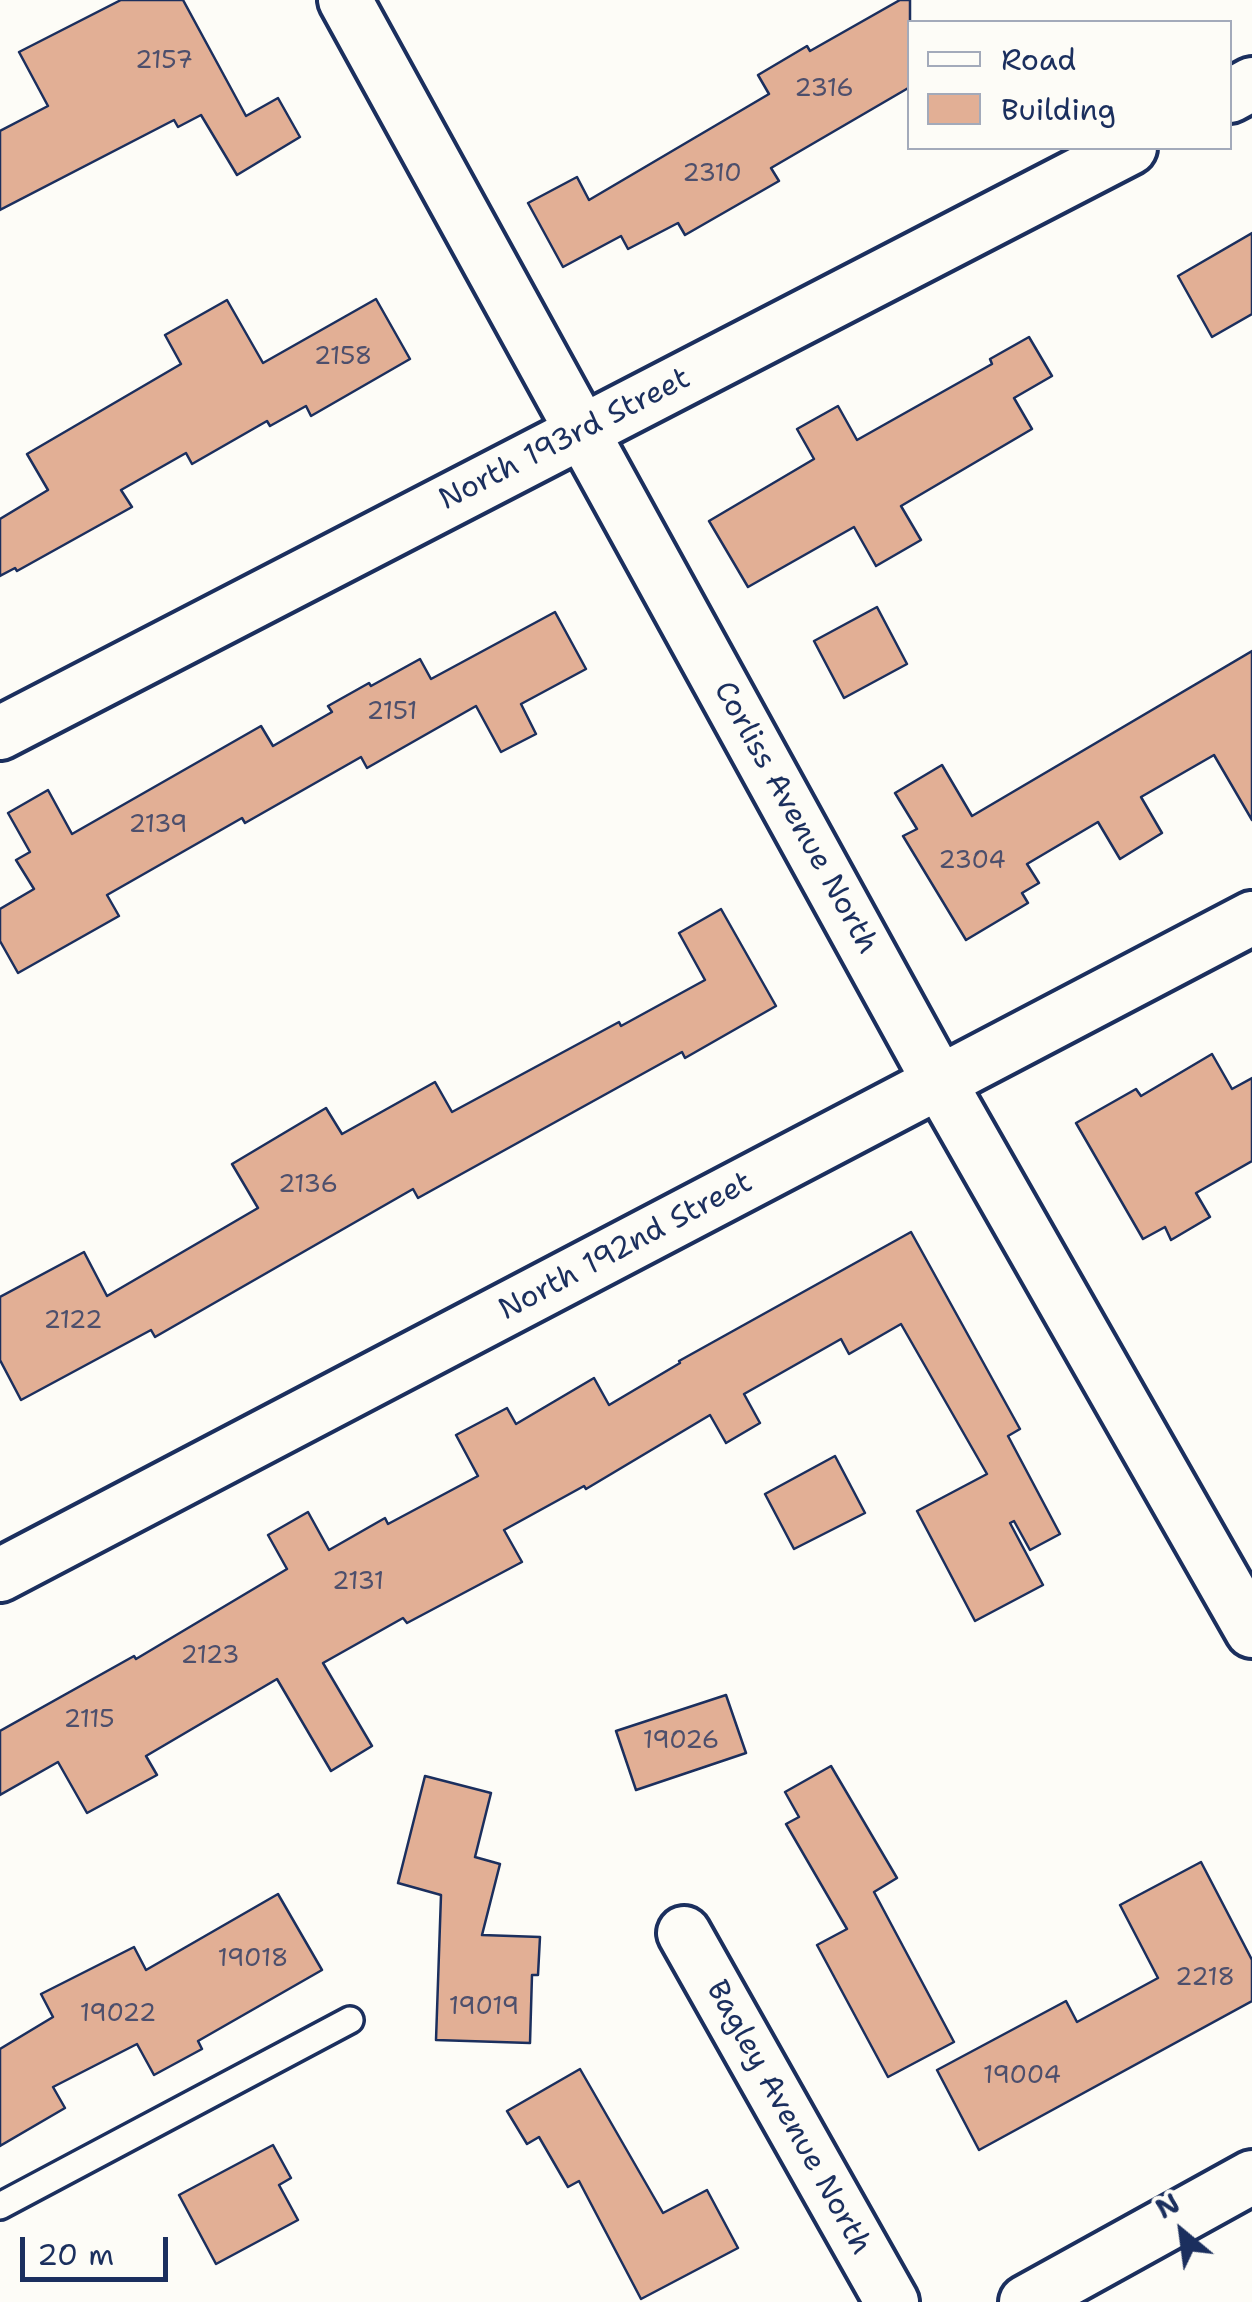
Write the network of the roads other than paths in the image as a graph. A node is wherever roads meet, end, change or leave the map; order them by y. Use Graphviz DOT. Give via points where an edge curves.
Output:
graph roads {
  1 [pos="345,0"];
  2 [pos="1126,150"];
  3 [pos="584,431"];
  4 [pos="0,733"];
  5 [pos="1252,918"];
  6 [pos="940,1083"];
  7 [pos="0,1575"];
  8 [pos="1252,1630"];
  9 [pos="684,1933"];
  10 [pos="350,2020"];
  11 [pos="1252,2176"];
  12 [pos="0,2206"];
  13 [pos="892,2302"];
  14 [pos="1026,2302"];
  1 -- 3 [label="street, Corliss Avenue North"];
  2 -- 3 [label="street, North 193rd Street"];
  3 -- 4 [label="street, North 193rd Street"];
  3 -- 6 [label="street, Corliss Avenue North"];
  5 -- 6 [label="street, North 192nd Street"];
  6 -- 7 [label="street, North 192nd Street"];
  6 -- 8 [label="street, Corliss Avenue North"];
  9 -- 13 [label="street, Bagley Avenue North"];
  10 -- 12 [label="lane"];
  11 -- 14 [label="street"];
}
